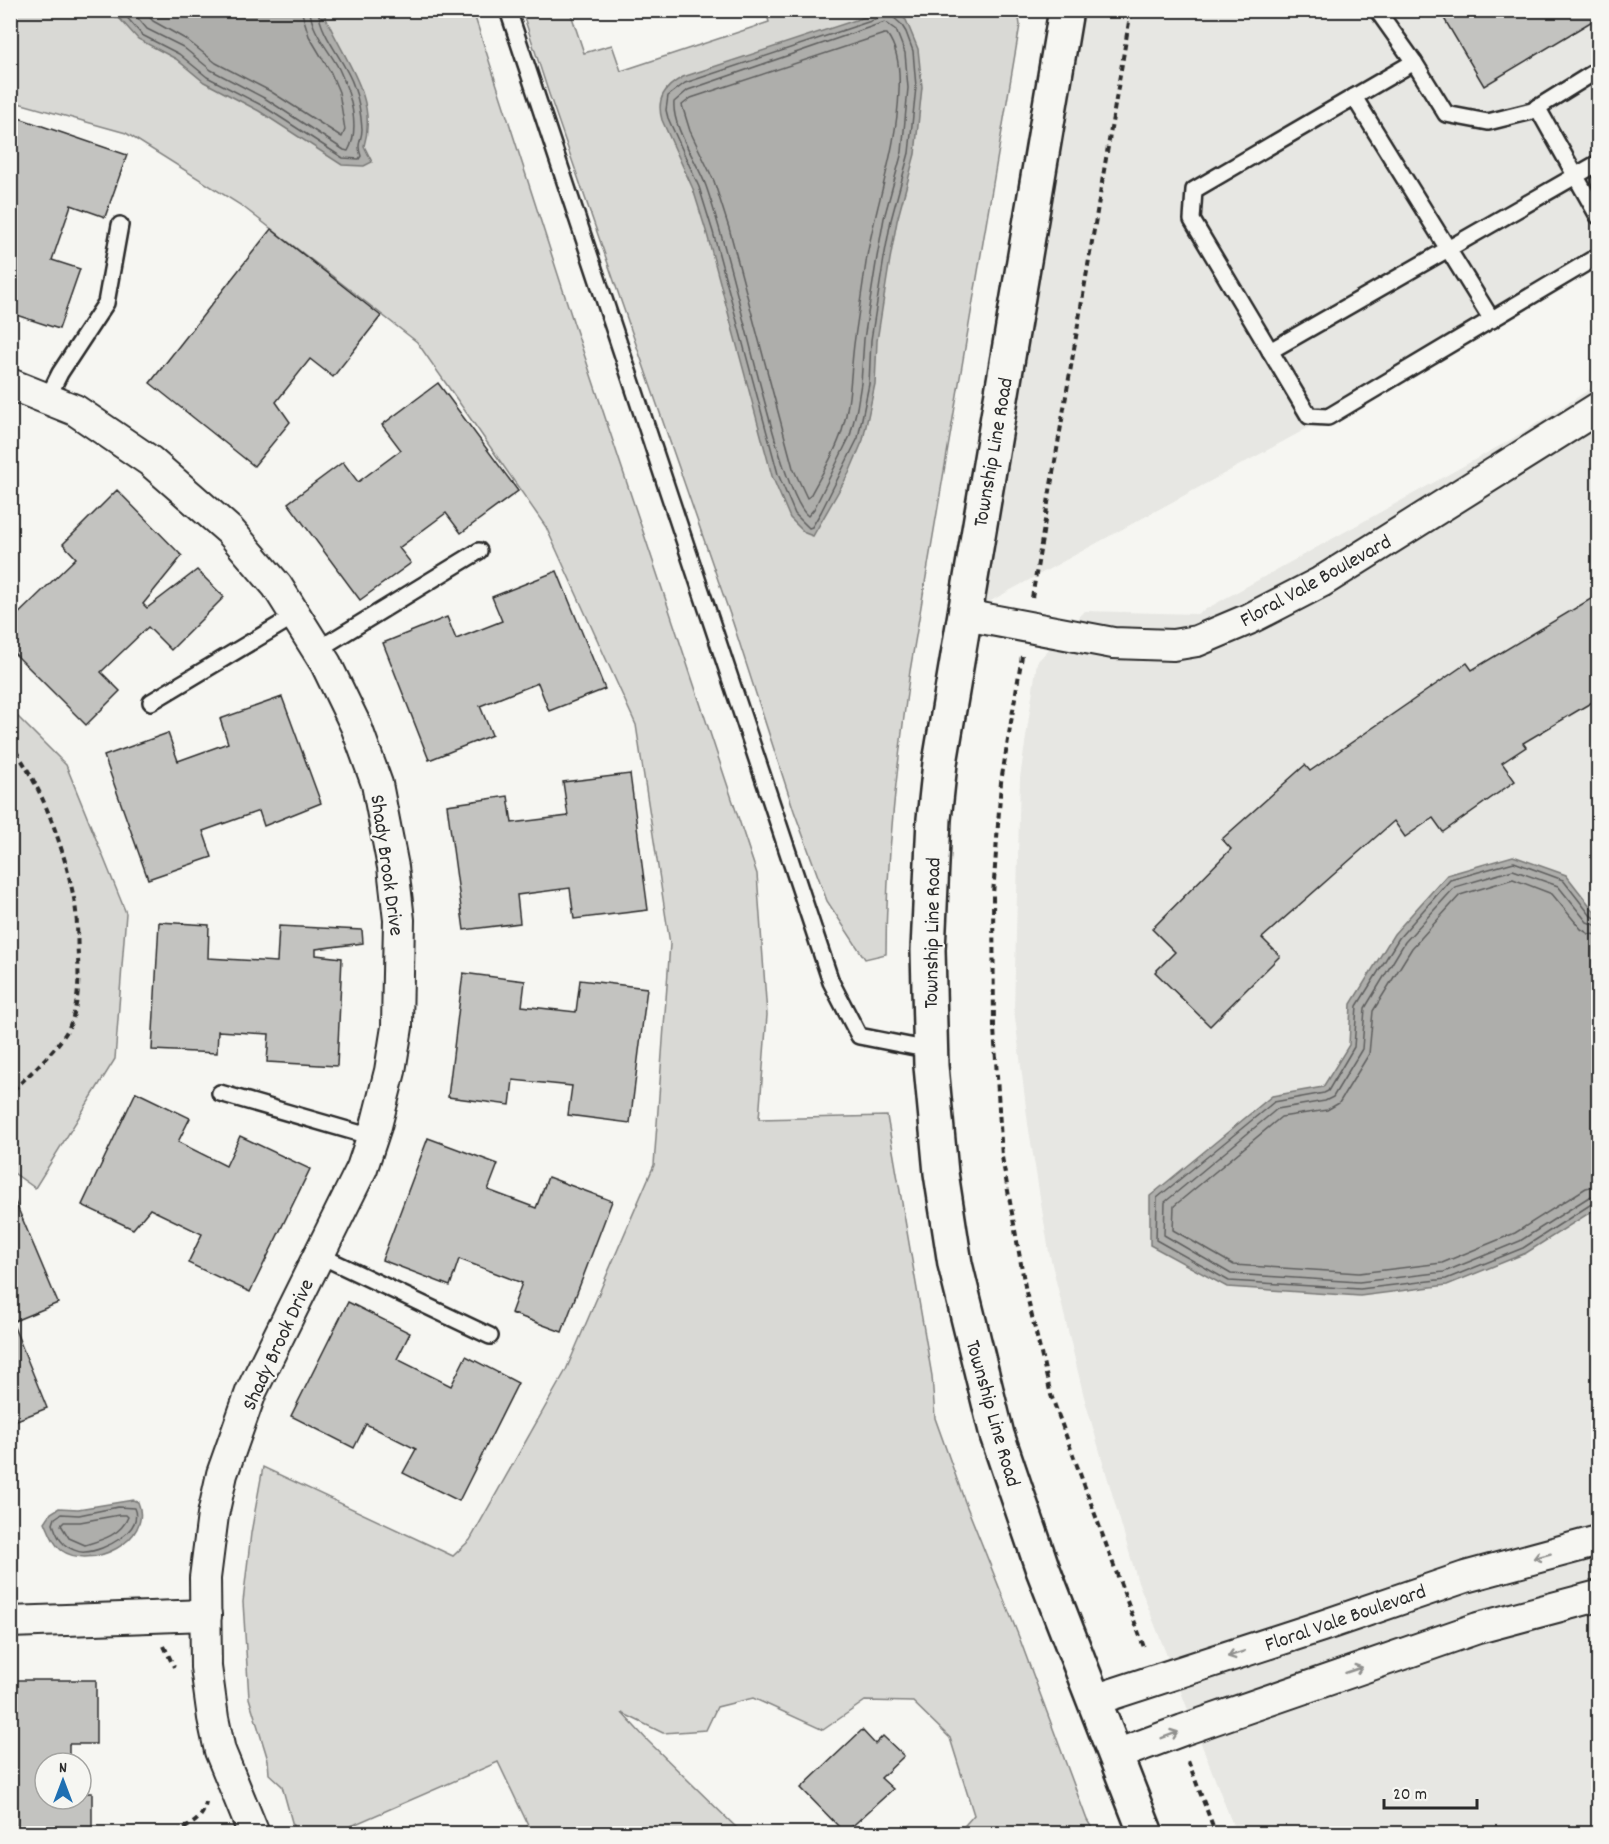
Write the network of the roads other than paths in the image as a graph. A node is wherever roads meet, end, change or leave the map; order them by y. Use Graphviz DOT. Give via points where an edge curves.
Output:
graph roads {
  1 [pos="508,10"];
  2 [pos="1066,10"];
  3 [pos="1377,10"];
  4 [pos="1414,62"];
  5 [pos="1599,70"];
  6 [pos="1354,97"];
  7 [pos="1537,107"];
  8 [pos="1599,163"];
  9 [pos="1578,176"];
  10 [pos="1599,216"];
  11 [pos="120,225"];
  12 [pos="1449,250"];
  13 [pos="1599,256"];
  14 [pos="1492,320"];
  15 [pos="1270,351"];
  16 [pos="10,384"];
  17 [pos="47,399"];
  18 [pos="1599,408"];
  19 [pos="479,551"];
  20 [pos="296,615"];
  21 [pos="965,615"];
  22 [pos="317,650"];
  23 [pos="151,702"];
  24 [pos="930,1050"];
  25 [pos="220,1093"];
  26 [pos="372,1137"];
  27 [pos="319,1255"];
  28 [pos="490,1336"];
  29 [pos="1599,1541"];
  30 [pos="1599,1596"];
  31 [pos="206,1615"];
  32 [pos="10,1622"];
  33 [pos="1094,1700"];
  34 [pos="1116,1755"];
  35 [pos="254,1833"];
  36 [pos="1146,1833"];
  1 -- 24 [label="lane" via="831,982 859,1036"];
  2 -- 21 [label="street, Township Line Road"];
  3 -- 4 [label="lane"];
  4 -- 6 [label="lane"];
  4 -- 7 [label="lane" via="1446,114 1488,122"];
  5 -- 7 [label="lane"];
  6 -- 12 [label="lane"];
  6 -- 15 [label="lane" via="1194,190 1192,220"];
  7 -- 9 [label="lane"];
  8 -- 9 [label="lane"];
  9 -- 10 [label="lane"];
  9 -- 12 [label="lane"];
  11 -- 17 [label="lane" via="106,303"];
  12 -- 14 [label="lane"];
  12 -- 15 [label="lane"];
  13 -- 14 [label="lane"];
  14 -- 15 [label="lane" via="1328,417 1309,416"];
  16 -- 17 [label="street, Shady Brook Drive"];
  17 -- 20 [label="street, Shady Brook Drive" via="75,410 150,461 221,523 277,586"];
  18 -- 21 [label="street, Floral Vale Boulevard" via="1321,582 1249,620 1197,641 1173,645 1113,643"];
  19 -- 22 [label="lane"];
  20 -- 22 [label="street, Shady Brook Drive"];
  20 -- 23 [label="lane"];
  21 -- 24 [label="street, Township Line Road" via="934,819 928,950"];
  22 -- 26 [label="street, Shady Brook Drive" via="356,726 377,784 399,920 397,1027"];
  24 -- 33 [label="street, Township Line Road" via="941,1173 955,1264 997,1435 1042,1567"];
  25 -- 26 [label="lane"];
  26 -- 27 [label="street, Shady Brook Drive" via="362,1168"];
  27 -- 28 [label="lane"];
  27 -- 31 [label="street, Shady Brook Drive" via="251,1392 222,1473 205,1578"];
  29 -- 33 [label="street, Floral Vale Boulevard, one-way" via="1465,1577"];
  34 -- 30 [label="street, one-way" via="1478,1628"];
  31 -- 32 [label="street"];
  31 -- 35 [label="street, Shady Brook Drive" via="207,1667 220,1751"];
  33 -- 34 [label="street, Township Line Road"];
  34 -- 36 [label="street, Township Line Road"];
}
